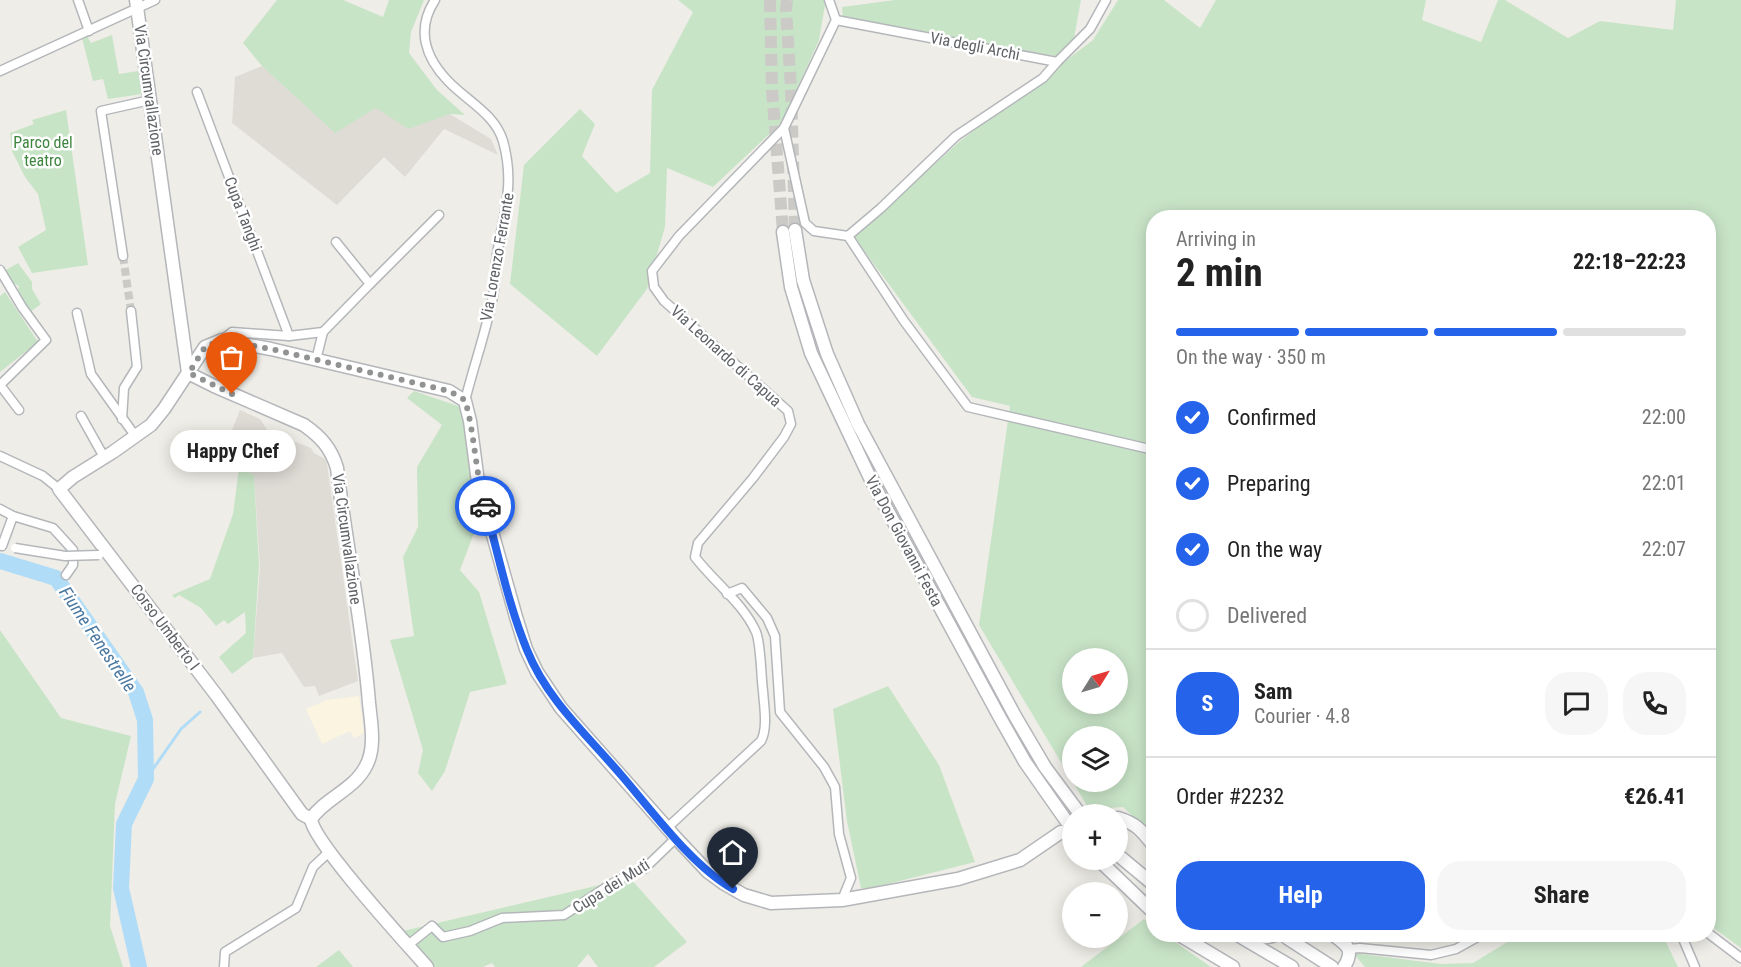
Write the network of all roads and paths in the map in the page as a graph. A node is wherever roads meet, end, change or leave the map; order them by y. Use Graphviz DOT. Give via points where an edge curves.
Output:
graph roads {
  1 [pos="78,0"];
  2 [pos="155,0"];
  3 [pos="435,0"];
  4 [pos="829,0"];
  5 [pos="1106,0"];
  6 [pos="136,4"];
  7 [pos="836,20"];
  8 [pos="89,31"];
  9 [pos="1057,62"];
  10 [pos="0,71"];
  11 [pos="197,92"];
  12 [pos="150,100"];
  13 [pos="784,128"];
  14 [pos="439,215"];
  15 [pos="848,236"];
  16 [pos="336,242"];
  17 [pos="123,256"];
  18 [pos="0,270"];
  19 [pos="370,284"];
  20 [pos="131,311"];
  21 [pos="77,313"];
  22 [pos="323,332"];
  23 [pos="289,336"];
  24 [pos="222,340"];
  25 [pos="316,360"];
  26 [pos="189,373"];
  27 [pos="0,385"];
  28 [pos="465,400"];
  29 [pos="19,410"];
  30 [pos="81,416"];
  31 [pos="122,420"];
  32 [pos="136,437"];
  33 [pos="1146,448"];
  34 [pos="0,456"];
  35 [pos="104,457"];
  36 [pos="59,489"];
  37 [pos="0,509"];
  38 [pos="13,516"];
  39 [pos="1,546"];
  40 [pos="104,554"];
  41 [pos="66,574"];
  42 [pos="727,594"];
  43 [pos="1073,804"];
  44 [pos="310,819"];
  45 [pos="1128,821"];
  46 [pos="1062,823"];
  47 [pos="667,828"];
  48 [pos="1062,834"];
  49 [pos="1146,835"];
  50 [pos="676,838"];
  51 [pos="330,851"];
  52 [pos="1128,863"];
  53 [pos="1109,870"];
  54 [pos="1146,878"];
  55 [pos="842,900"];
  56 [pos="1146,905"];
  57 [pos="1716,939"];
  58 [pos="1191,942"];
  59 [pos="1250,942"];
  60 [pos="1293,942"];
  61 [pos="1342,942"];
  62 [pos="1469,942"];
  63 [pos="1684,942"];
  64 [pos="408,945"];
  65 [pos="1349,950"];
  66 [pos="1741,958"];
  67 [pos="224,967"];
  68 [pos="427,967"];
  69 [pos="1233,967"];
  70 [pos="1292,967"];
  71 [pos="1332,967"];
  72 [pos="1344,967"];
  73 [pos="1695,967"];
  1 -- 8 [label="street"];
  2 -- 6 [label="street"];
  3 -- 28 [label="street, Via Lorenzo Ferrante" via="426,14 423,33 428,53 448,81 492,121 501,133 508,159 509,191 493,291"];
  4 -- 7 [label="street"];
  5 -- 9 [label="street" via="1090,29"];
  6 -- 8 [label="street"];
  6 -- 12 [label="street, Via Circumvallazione"];
  7 -- 9 [label="street, Via degli Archi"];
  7 -- 13 [label="street"];
  8 -- 10 [label="street"];
  9 -- 15 [label="street" via="1043,78 957,136"];
  11 -- 23 [label="street, Cupa Tanghi"];
  12 -- 17 [label="street" via="101,111"];
  12 -- 26 [label="street, Via Circumvallazione"];
  13 -- 15 [label="street" via="805,223 814,231"];
  13 -- 42 [label="street, Via Leonardo di Capua" via="678,236 652,271 654,287 664,301 788,411 791,424 784,437 698,543 695,557"];
  14 -- 19 [label="street"];
  15 -- 33 [label="street" via="968,407"];
  16 -- 19 [label="street"];
  18 -- 27 [label="street" via="46,340"];
  19 -- 22 [label="street"];
  20 -- 31 [label="street" via="138,367 124,388"];
  21 -- 31 [label="street" via="91,374"];
  22 -- 23 [label="street"];
  22 -- 25 [label="street"];
  23 -- 24 [label="street" via="232,332"];
  24 -- 25 [label="street"];
  24 -- 26 [label="street" via="205,347"];
  25 -- 28 [label="street" via="449,391"];
  26 -- 32 [label="street" via="151,425"];
  26 -- 44 [label="street, Via Circumvallazione" via="310,430 327,444 337,468 367,674 372,741 367,766 360,776"];
  27 -- 29 [label="street"];
  28 -- 47 [label="street" via="478,482 516,617 537,672 561,708"];
  30 -- 35 [label="street"];
  31 -- 32 [label="street"];
  32 -- 35 [label="street"];
  34 -- 36 [label="street, Corso Umberto I" via="43,476"];
  35 -- 36 [label="street"];
  36 -- 40 [label="street, Corso Umberto I"];
  37 -- 38 [label="street"];
  38 -- 39 [label="street"];
  38 -- 41 [label="street" via="53,528 71,547 73,563"];
  39 -- 40 [label="street, bridge" via="65,556"];
  40 -- 44 [label="street, Corso Umberto I" via="217,696 302,814"];
  42 -- 47 [label="street, Via Leonardo di Capua" via="743,610 757,634 764,735"];
  42 -- 55 [label="street" via="742,588 766,618 775,636 780,712 825,767 835,787 839,834 851,878"];
  43 -- 46 [label="street, Via Don Giovanni Festa" via="1015,717 858,424 827,354 789,231 791,287 811,353 866,470 1004,725"];
  44 -- 51 [label="street, Corso Umberto I"];
  45 -- 49 [label="street"];
  47 -- 50 [label="street"];
  48 -- 55 [label="street" via="1020,860 958,879"];
  50 -- 55 [label="street" via="708,872 758,900"];
  50 -- 64 [label="street, Cupa dei Muti" via="644,869 564,915 502,918 443,938 432,926"];
  51 -- 64 [label="street, Corso Umberto I"];
  51 -- 67 [label="street" via="313,867 296,908 225,952"];
  52 -- 54 [label="street"];
  53 -- 56 [label="street"];
  57 -- 66 [label="street"];
  58 -- 69 [label="street"];
  59 -- 70 [label="street"];
  60 -- 71 [label="street"];
  61 -- 65 [label="street"];
  62 -- 65 [label="street" via="1431,955"];
  63 -- 73 [label="street"];
  64 -- 68 [label="street, Corso Umberto I"];
  65 -- 72 [label="street"];
}
